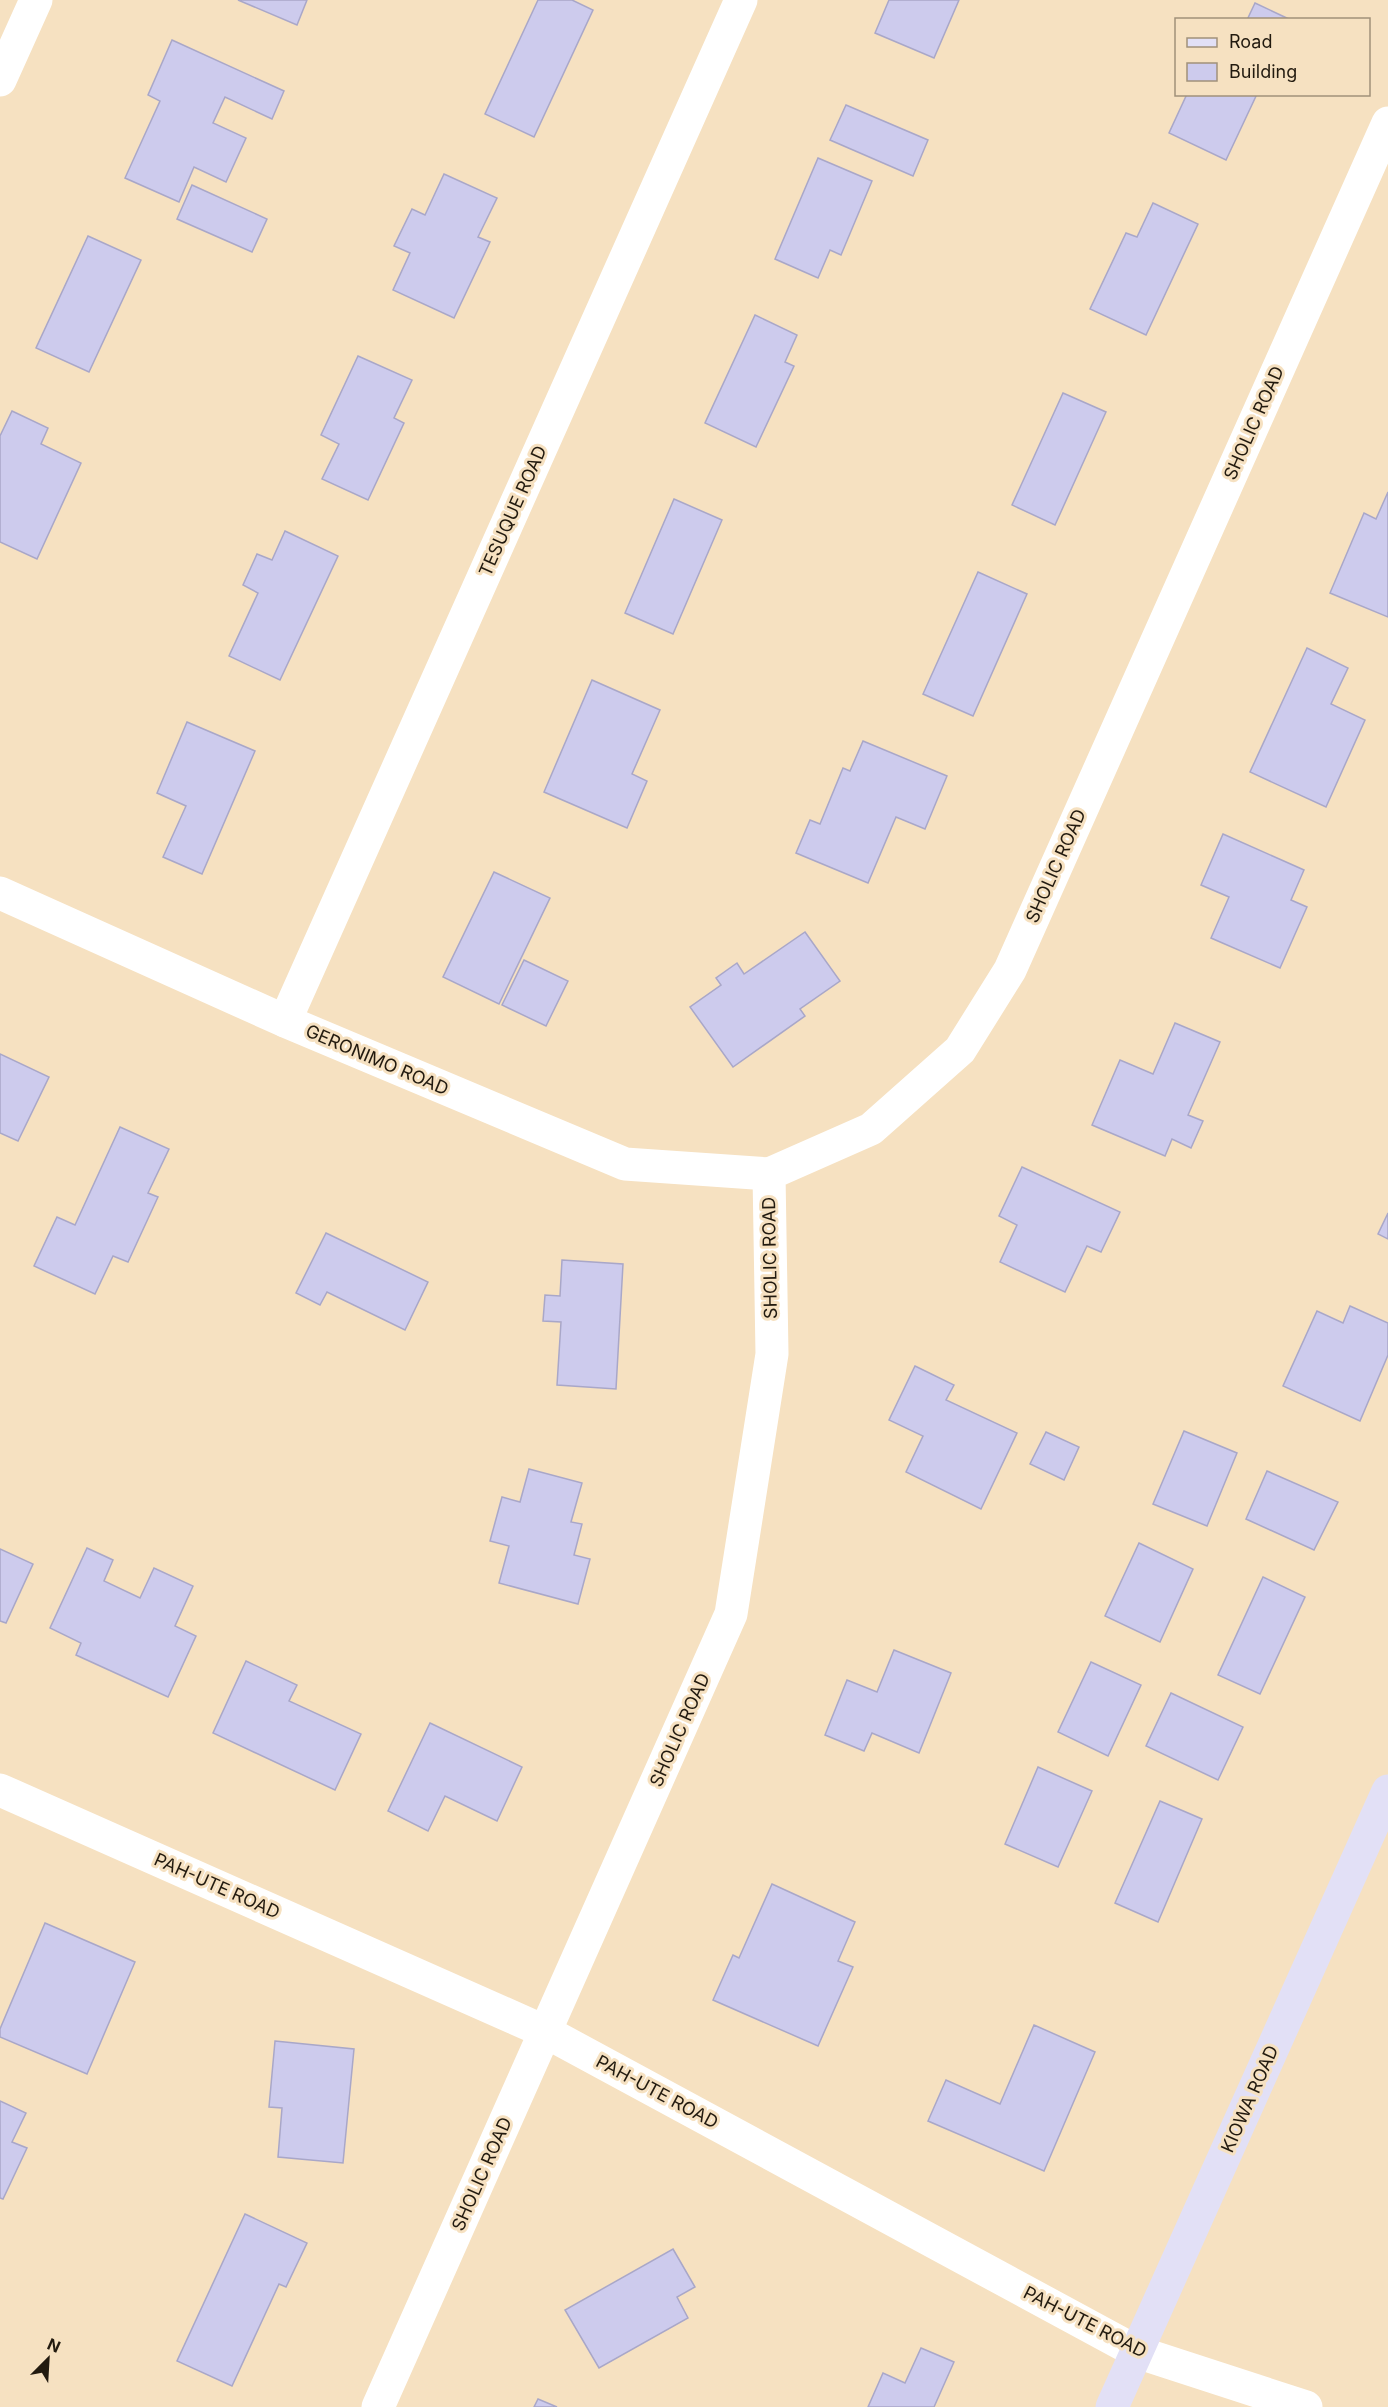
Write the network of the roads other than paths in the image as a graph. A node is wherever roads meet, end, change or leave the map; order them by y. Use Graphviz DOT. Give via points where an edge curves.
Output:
graph roads {
  1 [pos="36,0"];
  2 [pos="741,0"];
  3 [pos="0,80"];
  4 [pos="1388,123"];
  5 [pos="0,893"];
  6 [pos="285,1021"];
  7 [pos="768,1174"];
  8 [pos="0,1790"];
  9 [pos="1388,1791"];
  10 [pos="546,2032"];
  11 [pos="1137,2352"];
  12 [pos="378,2407"];
  13 [pos="1112,2407"];
  14 [pos="1306,2407"];
  1 -- 3 [label="street"];
  2 -- 6 [label="street, TESUQUE ROAD"];
  4 -- 7 [label="street, SHOLIC ROAD" via="1010,969 960,1050 871,1129"];
  5 -- 6 [label="street, GERONIMO ROAD"];
  6 -- 7 [label="street, GERONIMO ROAD" via="625,1164"];
  7 -- 10 [label="street, SHOLIC ROAD" via="772,1354 731,1614"];
  8 -- 10 [label="street, PAH-UTE ROAD"];
  9 -- 11 [label="street, KIOWA ROAD"];
  10 -- 11 [label="street, PAH-UTE ROAD"];
  10 -- 12 [label="street, SHOLIC ROAD"];
  11 -- 13 [label="street, KIOWA ROAD"];
  11 -- 14 [label="street, PAH-UTE ROAD"];
}
